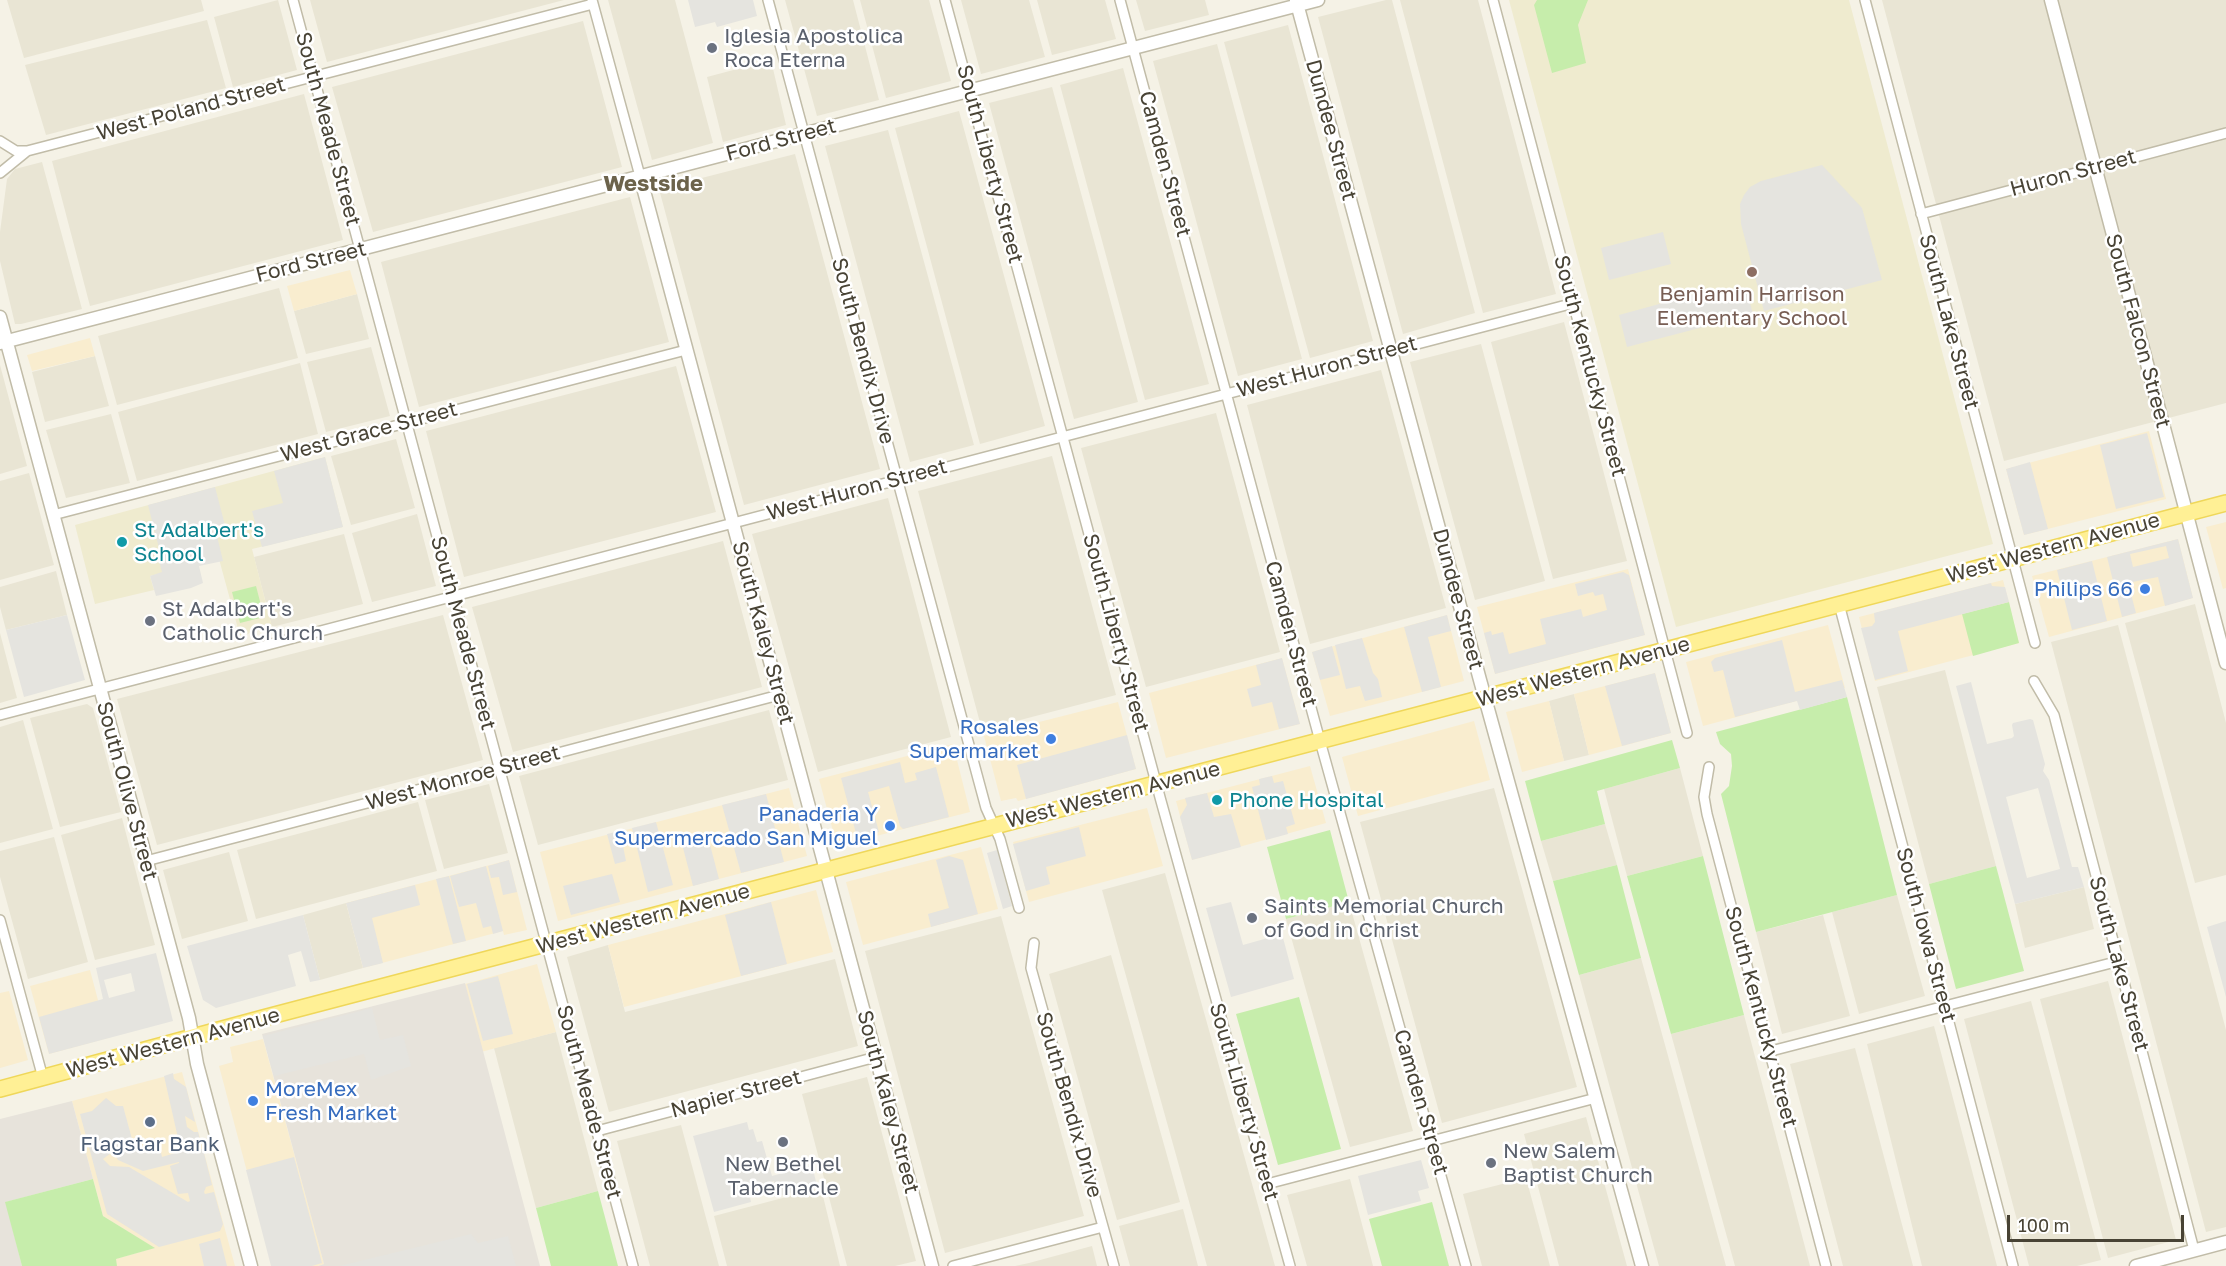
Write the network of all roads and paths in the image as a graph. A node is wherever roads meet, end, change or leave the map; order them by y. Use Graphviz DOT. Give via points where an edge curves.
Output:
graph roads {
  1 [pos="293,0"];
  2 [pos="768,0"];
  3 [pos="945,0"];
  4 [pos="1120,0"];
  5 [pos="1318,0"];
  6 [pos="1493,0"];
  7 [pos="1864,0"];
  8 [pos="2050,0"];
  9 [pos="592,2"];
  10 [pos="1297,3"];
  11 [pos="1133,48"];
  12 [pos="314,77"];
  13 [pos="970,92"];
  14 [pos="2226,133"];
  15 [pos="804,134"];
  16 [pos="0,141"];
  17 [pos="27,152"];
  18 [pos="2095,167"];
  19 [pos="0,173"];
  20 [pos="639,176"];
  21 [pos="1921,214"];
  22 [pos="360,249"];
  23 [pos="1574,303"];
  24 [pos="0,316"];
  25 [pos="3,343"];
  26 [pos="686,350"];
  27 [pos="1391,350"];
  28 [pos="1227,393"];
  29 [pos="407,423"];
  30 [pos="1063,437"];
  31 [pos="898,479"];
  32 [pos="2226,503"];
  33 [pos="2186,513"];
  34 [pos="52,515"];
  35 [pos="733,522"];
  36 [pos="2012,559"];
  37 [pos="453,595"];
  38 [pos="1839,604"];
  39 [pos="2035,643"];
  40 [pos="1666,651"];
  41 [pos="2226,663"];
  42 [pos="2034,681"];
  43 [pos="100,688"];
  44 [pos="779,695"];
  45 [pos="1485,698"];
  46 [pos="0,715"];
  47 [pos="1687,733"];
  48 [pos="1320,741"];
  49 [pos="1708,767"];
  50 [pos="500,768"];
  51 [pos="1157,784"];
  52 [pos="995,826"];
  53 [pos="146,861"];
  54 [pos="827,870"];
  55 [pos="1019,908"];
  56 [pos="0,920"];
  57 [pos="1034,943"];
  58 [pos="547,944"];
  59 [pos="2119,961"];
  60 [pos="1944,1007"];
  61 [pos="192,1038"];
  62 [pos="1771,1051"];
  63 [pos="876,1057"];
  64 [pos="43,1078"];
  65 [pos="0,1089"];
  66 [pos="1596,1098"];
  67 [pos="597,1131"];
  68 [pos="1432,1141"];
  69 [pos="1267,1184"];
  70 [pos="1103,1227"];
  71 [pos="2226,1242"];
  72 [pos="2194,1250"];
  73 [pos="251,1266"];
  74 [pos="633,1266"];
  75 [pos="932,1266"];
  76 [pos="953,1266"];
  77 [pos="1114,1266"];
  78 [pos="1290,1266"];
  79 [pos="1466,1266"];
  80 [pos="1642,1266"];
  81 [pos="1826,1266"];
  82 [pos="2013,1266"];
  83 [pos="2136,1266"];
  1 -- 12 [label="street, South Meade Street"];
  2 -- 15 [label="street, South Bendix Drive"];
  3 -- 13 [label="street, South Liberty Street"];
  4 -- 11 [label="street, Camden Street"];
  5 -- 10 [label="street, Ford Street"];
  6 -- 23 [label="street, South Kentucky Street"];
  7 -- 21 [label="street, South Lake Street"];
  8 -- 18 [label="street, South Falcon Street"];
  9 -- 12 [label="street, West Poland Street"];
  9 -- 20 [label="street, South Kaley Street"];
  10 -- 11 [label="street, Ford Street"];
  10 -- 27 [label="street, Dundee Street"];
  11 -- 13 [label="street, Ford Street"];
  11 -- 28 [label="street, Camden Street"];
  12 -- 17 [label="street, West Poland Street"];
  12 -- 22 [label="street, South Meade Street"];
  13 -- 15 [label="street, Ford Street"];
  13 -- 30 [label="street, South Liberty Street"];
  14 -- 18 [label="street, Huron Street"];
  15 -- 20 [label="street, Ford Street"];
  15 -- 31 [label="street, South Bendix Drive"];
  16 -- 17 [label="street" via="16,151"];
  17 -- 19 [label="street"];
  18 -- 21 [label="street, Huron Street"];
  18 -- 33 [label="street, South Falcon Street"];
  20 -- 22 [label="street, Ford Street"];
  20 -- 26 [label="street, South Kaley Street"];
  21 -- 36 [label="street, South Lake Street"];
  22 -- 25 [label="street, Ford Street"];
  22 -- 29 [label="street, South Meade Street"];
  23 -- 27 [label="street, West Huron Street"];
  23 -- 40 [label="street, South Kentucky Street"];
  24 -- 25 [label="street, South Olive Street"];
  25 -- 34 [label="street, South Olive Street"];
  26 -- 29 [label="street, West Grace Street"];
  26 -- 35 [label="street, South Kaley Street"];
  27 -- 28 [label="street, West Huron Street"];
  27 -- 45 [label="street, Dundee Street"];
  28 -- 30 [label="street, West Huron Street"];
  28 -- 48 [label="street, Camden Street"];
  29 -- 34 [label="street, West Grace Street"];
  29 -- 37 [label="street, South Meade Street"];
  30 -- 31 [label="street, West Huron Street"];
  30 -- 51 [label="street, South Liberty Street"];
  31 -- 35 [label="street, West Huron Street"];
  31 -- 52 [label="street, South Bendix Drive" via="986,808"];
  32 -- 33 [label="main road, West Western Avenue"];
  33 -- 36 [label="main road, West Western Avenue"];
  33 -- 41 [label="street, South Falcon Street"];
  34 -- 43 [label="street, South Olive Street"];
  35 -- 37 [label="street, West Huron Street"];
  35 -- 44 [label="street, South Kaley Street"];
  36 -- 38 [label="main road, West Western Avenue"];
  36 -- 39 [label="street, South Lake Street"];
  37 -- 43 [label="street, West Huron Street"];
  37 -- 50 [label="street, South Meade Street"];
  38 -- 40 [label="main road, West Western Avenue"];
  38 -- 60 [label="street, South Iowa Street"];
  40 -- 45 [label="main road, West Western Avenue"];
  40 -- 47 [label="street, South Kentucky Street"];
  42 -- 59 [label="street, South Lake Street" via="2054,715"];
  43 -- 46 [label="street, West Huron Street"];
  43 -- 53 [label="street, South Olive Street"];
  44 -- 50 [label="street, West Monroe Street"];
  44 -- 54 [label="street, South Kaley Street"];
  45 -- 48 [label="main road, West Western Avenue"];
  45 -- 66 [label="street, Dundee Street"];
  48 -- 51 [label="main road, West Western Avenue"];
  48 -- 68 [label="street, Camden Street"];
  49 -- 62 [label="street, South Kentucky Street" via="1704,797 1707,814"];
  50 -- 53 [label="street, West Monroe Street"];
  50 -- 58 [label="street, South Meade Street"];
  51 -- 52 [label="main road, West Western Avenue"];
  51 -- 69 [label="street, South Liberty Street"];
  52 -- 54 [label="main road, West Western Avenue"];
  52 -- 55 [label="street, South Bendix Drive"];
  53 -- 61 [label="street, South Olive Street"];
  54 -- 58 [label="main road, West Western Avenue"];
  54 -- 63 [label="street, South Kaley Street"];
  56 -- 64 [label="street"];
  57 -- 70 [label="street, South Bendix Drive" via="1031,968"];
  58 -- 61 [label="main road, West Western Avenue"];
  58 -- 67 [label="street, South Meade Street"];
  59 -- 60 [label="street"];
  59 -- 72 [label="street, South Lake Street"];
  60 -- 62 [label="street"];
  60 -- 82 [label="street, South Iowa Street"];
  61 -- 64 [label="main road, West Western Avenue"];
  61 -- 73 [label="street, South Olive Street"];
  62 -- 81 [label="street, South Kentucky Street"];
  63 -- 67 [label="street, Napier Street"];
  63 -- 75 [label="street, South Kaley Street"];
  64 -- 65 [label="main road, West Western Avenue"];
  66 -- 68 [label="street"];
  66 -- 80 [label="street, Dundee Street"];
  67 -- 74 [label="street, South Meade Street"];
  68 -- 69 [label="street"];
  68 -- 79 [label="street, Camden Street"];
  69 -- 78 [label="street, South Liberty Street"];
  70 -- 76 [label="street"];
  70 -- 77 [label="street, South Bendix Drive"];
  71 -- 72 [label="street"];
  72 -- 83 [label="street"];
}
